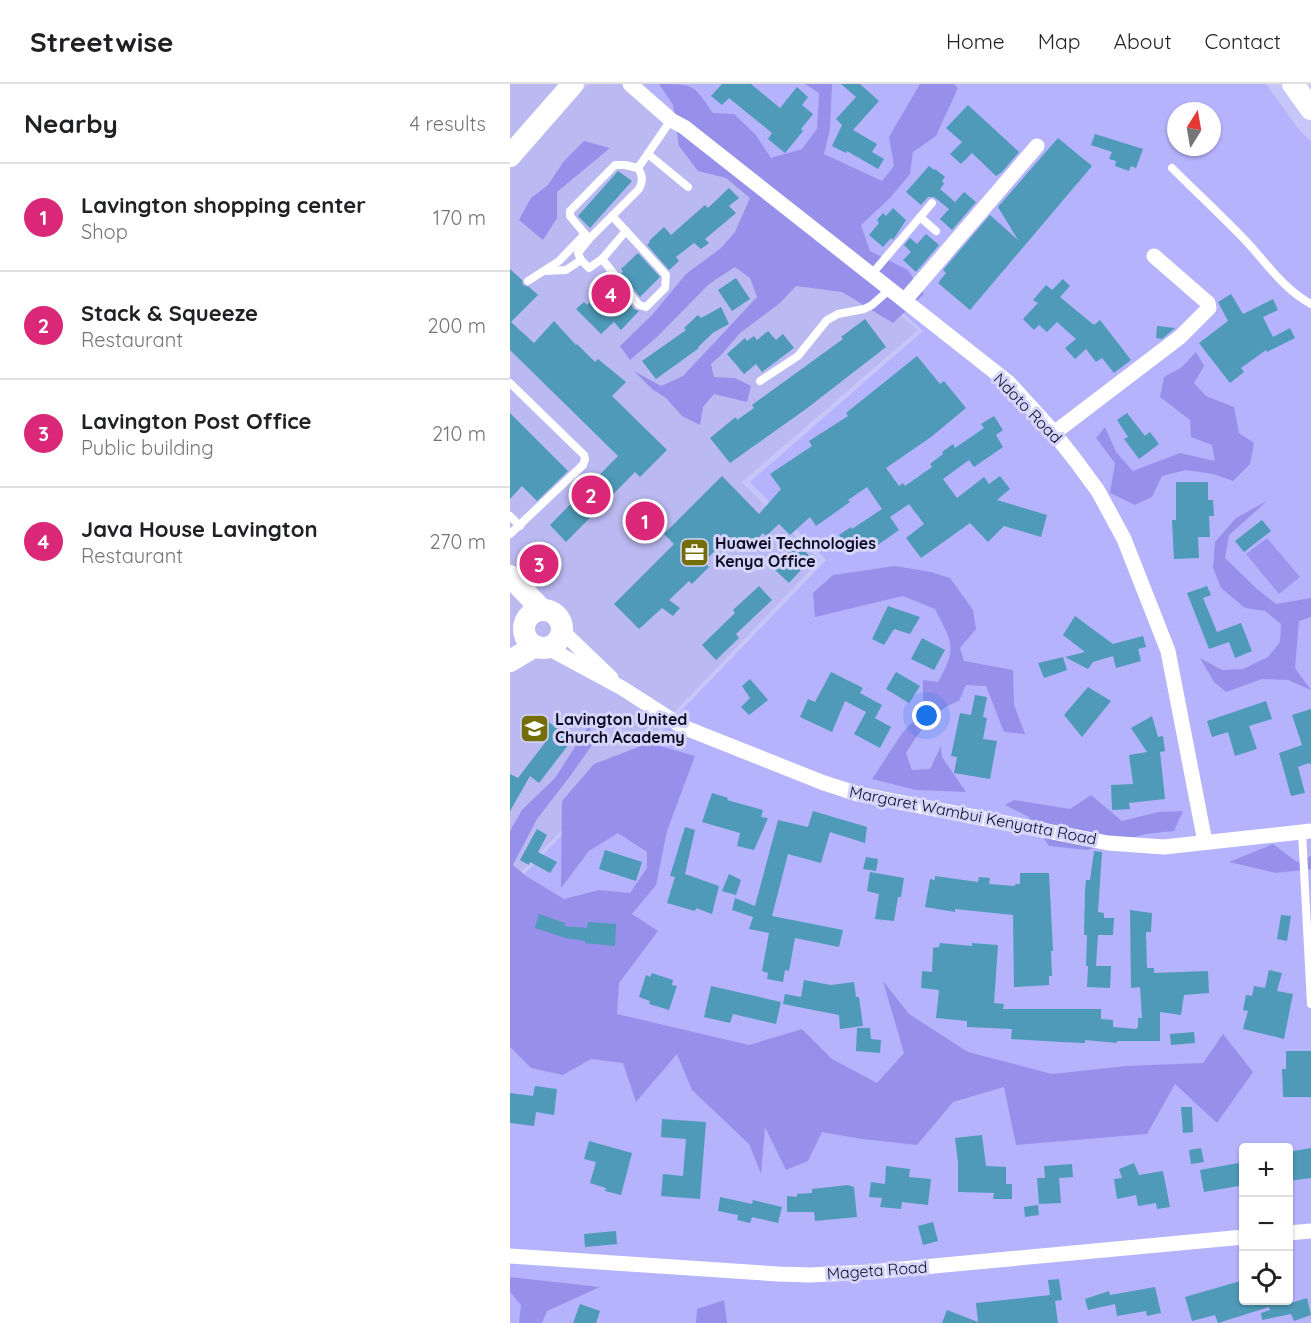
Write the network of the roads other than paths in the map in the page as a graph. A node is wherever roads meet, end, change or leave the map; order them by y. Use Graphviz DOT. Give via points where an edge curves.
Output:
graph roads {
  1 [pos="573,84"];
  2 [pos="1293,84"];
  3 [pos="632,85"];
  4 [pos="1311,109"];
  5 [pos="671,120"];
  6 [pos="1037,146"];
  7 [pos="648,154"];
  8 [pos="510,156"];
  9 [pos="638,168"];
  10 [pos="1172,168"];
  11 [pos="688,187"];
  12 [pos="932,203"];
  13 [pos="612,216"];
  14 [pos="920,218"];
  15 [pos="626,231"];
  16 [pos="936,231"];
  17 [pos="587,236"];
  18 [pos="1154,256"];
  19 [pos="602,259"];
  20 [pos="581,260"];
  21 [pos="543,271"];
  22 [pos="871,275"];
  23 [pos="528,281"];
  24 [pos="890,289"];
  25 [pos="905,300"];
  26 [pos="1311,304"];
  27 [pos="760,381"];
  28 [pos="510,383"];
  29 [pos="1054,433"];
  30 [pos="510,516"];
  31 [pos="520,526"];
  32 [pos="510,534"];
  33 [pos="510,576"];
  34 [pos="542,610"];
  35 [pos="562,631"];
  36 [pos="528,635"];
  37 [pos="510,656"];
  38 [pos="510,661"];
  39 [pos="622,688"];
  40 [pos="1307,832"];
  41 [pos="1205,842"];
  42 [pos="1311,1004"];
  43 [pos="1311,1230"];
  44 [pos="1293,1232"];
  45 [pos="1239,1237"];
  46 [pos="510,1256"];
  1 -- 8 [label="street"];
  2 -- 4 [label="street"];
  3 -- 5 [label="street, Ndoto Road"];
  5 -- 7 [label="lane"];
  5 -- 22 [label="street, Ndoto Road"];
  6 -- 25 [label="street"];
  7 -- 9 [label="lane"];
  7 -- 11 [label="lane"];
  9 -- 13 [label="lane" via="643,175 639,189"];
  9 -- 17 [label="lane" via="611,167 570,211"];
  10 -- 26 [label="lane" via="1281,281"];
  12 -- 14 [label="lane"];
  13 -- 15 [label="lane"];
  13 -- 17 [label="lane"];
  14 -- 16 [label="lane"];
  14 -- 22 [label="lane"];
  15 -- 19 [label="lane"];
  15 -- 19 [label="lane" via="666,275 664,288 645,307 639,305"];
  17 -- 20 [label="lane" via="578,253"];
  17 -- 21 [label="lane"];
  18 -- 29 [label="street" via="1209,303 1209,308 1180,337"];
  19 -- 20 [label="lane" via="589,268"];
  20 -- 21 [label="lane" via="566,270"];
  21 -- 23 [label="lane"];
  22 -- 24 [label="street, Ndoto Road"];
  24 -- 25 [label="street, Ndoto Road"];
  24 -- 27 [label="lane" via="864,309 827,320 798,356"];
  25 -- 29 [label="street, Ndoto Road" via="1009,383"];
  28 -- 31 [label="lane" via="585,459"];
  29 -- 41 [label="street, Ndoto Road" via="1098,491 1124,539 1168,651"];
  30 -- 31 [label="lane"];
  31 -- 32 [label="lane"];
  33 -- 34 [label="street"];
  34 -- 35 [label="street" via="555,614"];
  34 -- 36 [label="street" via="533,612"];
  35 -- 36 [label="street" via="557,642"];
  35 -- 39 [label="street, Margaret Wambui Kenyatta Road"];
  36 -- 37 [label="street"];
  36 -- 38 [label="street"];
  36 -- 39 [label="street, Margaret Wambui Kenyatta Road"];
  39 -- 41 [label="street, Margaret Wambui Kenyatta Road" via="683,727 858,794 1108,843 1164,847"];
  40 -- 41 [label="street, Margaret Wambui Kenyatta Road"];
  40 -- 42 [label="lane"];
  43 -- 44 [label="street"];
  45 -- 46 [label="street, Mageta Road" via="810,1275"];
}
